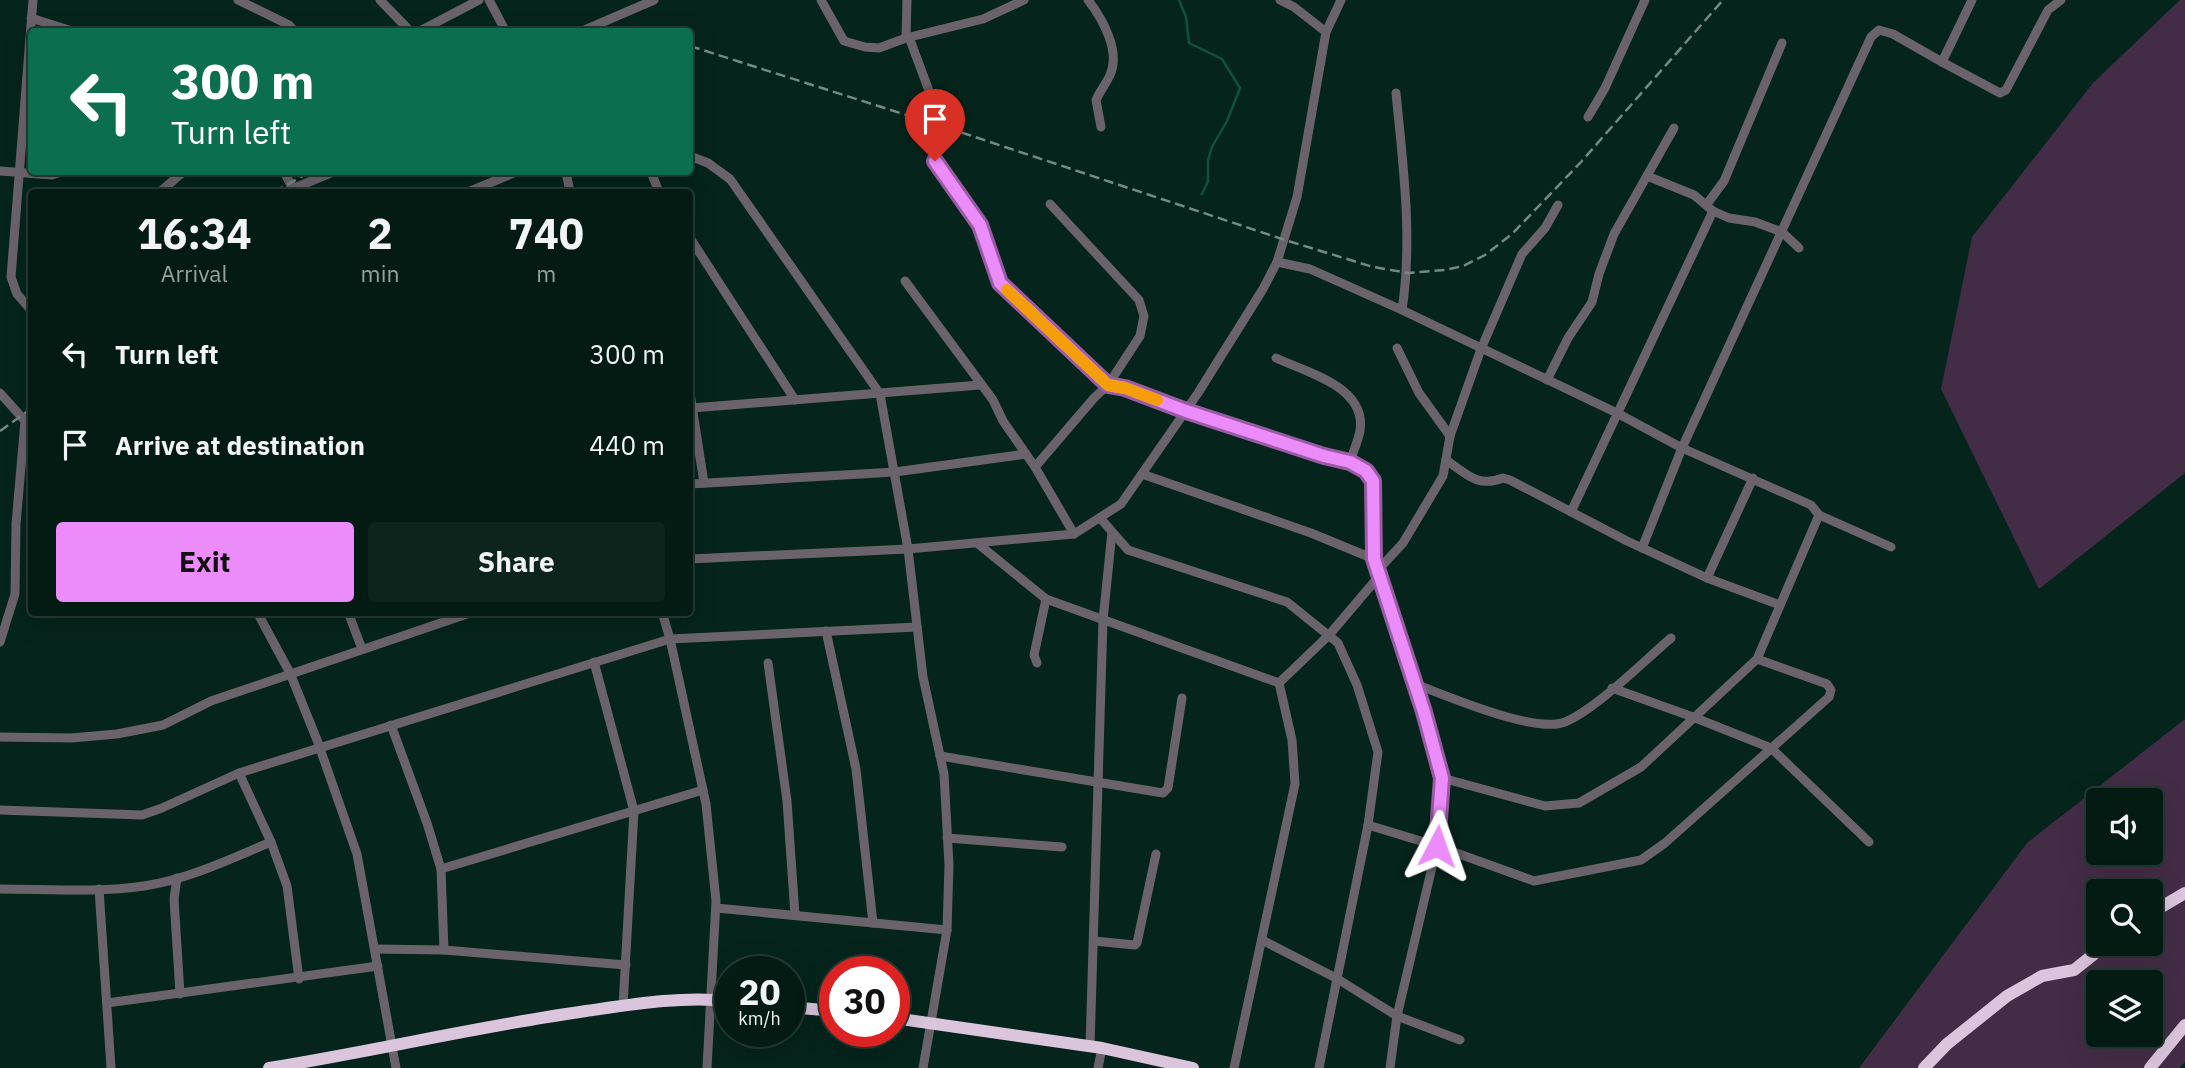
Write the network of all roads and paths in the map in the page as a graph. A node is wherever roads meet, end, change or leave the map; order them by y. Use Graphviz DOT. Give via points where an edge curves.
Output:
graph roads {
  1 [pos="33,0"];
  2 [pos="238,0"];
  3 [pos="380,0"];
  4 [pos="479,0"];
  5 [pos="489,0"];
  6 [pos="654,0"];
  7 [pos="821,0"];
  8 [pos="907,0"];
  9 [pos="1024,0"];
  10 [pos="1088,0"];
  11 [pos="1280,0"];
  12 [pos="1340,0"];
  13 [pos="1645,0"];
  14 [pos="1972,0"];
  15 [pos="2051,0"];
  16 [pos="2061,0"];
  17 [pos="2048,10"];
  18 [pos="31,18"];
  19 [pos="30,28"];
  20 [pos="62,28"];
  21 [pos="292,28"];
  22 [pos="407,28"];
  23 [pos="426,28"];
  24 [pos="504,28"];
  25 [pos="589,28"];
  26 [pos="1326,32"];
  27 [pos="908,38"];
  28 [pos="1782,43"];
  29 [pos="28,54"];
  30 [pos="1942,62"];
  31 [pos="1396,93"];
  32 [pos="938,115"];
  33 [pos="1588,117"];
  34 [pos="1101,127"];
  35 [pos="1674,128"];
  36 [pos="693,157"];
  37 [pos="935,161"];
  38 [pos="0,171"];
  39 [pos="18,172"];
  40 [pos="28,173"];
  41 [pos="180,175"];
  42 [pos="327,175"];
  43 [pos="511,175"];
  44 [pos="1647,176"];
  45 [pos="491,188"];
  46 [pos="163,189"];
  47 [pos="296,189"];
  48 [pos="1050,204"];
  49 [pos="1558,205"];
  50 [pos="1710,207"];
  51 [pos="1782,232"];
  52 [pos="693,243"];
  53 [pos="1799,248"];
  54 [pos="1277,262"];
  55 [pos="905,281"];
  56 [pos="28,307"];
  57 [pos="1402,310"];
  58 [pos="1397,348"];
  59 [pos="1481,349"];
  60 [pos="1276,358"];
  61 [pos="1548,380"];
  62 [pos="980,385"];
  63 [pos="1108,385"];
  64 [pos="0,393"];
  65 [pos="880,394"];
  66 [pos="795,400"];
  67 [pos="693,408"];
  68 [pos="1186,411"];
  69 [pos="693,414"];
  70 [pos="1617,414"];
  71 [pos="28,420"];
  72 [pos="28,429"];
  73 [pos="1450,436"];
  74 [pos="1682,448"];
  75 [pos="1026,454"];
  76 [pos="1446,460"];
  77 [pos="1350,462"];
  78 [pos="1035,467"];
  79 [pos="895,472"];
  80 [pos="1142,474"];
  81 [pos="1752,478"];
  82 [pos="704,483"];
  83 [pos="693,484"];
  84 [pos="1571,512"];
  85 [pos="1819,515"];
  86 [pos="1101,519"];
  87 [pos="1112,532"];
  88 [pos="1074,534"];
  89 [pos="976,543"];
  90 [pos="1891,547"];
  91 [pos="1642,548"];
  92 [pos="908,549"];
  93 [pos="693,559"];
  94 [pos="1374,559"];
  95 [pos="1379,572"];
  96 [pos="1707,578"];
  97 [pos="1046,599"];
  98 [pos="1780,606"];
  99 [pos="259,616"];
  100 [pos="350,616"];
  101 [pos="433,616"];
  102 [pos="461,616"];
  103 [pos="663,616"];
  104 [pos="1103,620"];
  105 [pos="435,625"];
  106 [pos="917,626"];
  107 [pos="826,631"];
  108 [pos="1329,635"];
  109 [pos="1671,638"];
  110 [pos="670,639"];
  111 [pos="0,642"];
  112 [pos="362,649"];
  113 [pos="1757,659"];
  114 [pos="594,662"];
  115 [pos="768,663"];
  116 [pos="1037,663"];
  117 [pos="290,673"];
  118 [pos="1279,683"];
  119 [pos="1415,684"];
  120 [pos="1612,688"];
  121 [pos="1182,698"];
  122 [pos="1693,717"];
  123 [pos="391,725"];
  124 [pos="0,737"];
  125 [pos="319,748"];
  126 [pos="1771,748"];
  127 [pos="940,756"];
  128 [pos="239,773"];
  129 [pos="1442,778"];
  130 [pos="1099,783"];
  131 [pos="703,790"];
  132 [pos="0,810"];
  133 [pos="634,811"];
  134 [pos="1368,825"];
  135 [pos="947,838"];
  136 [pos="271,842"];
  137 [pos="1869,842"];
  138 [pos="1437,846"];
  139 [pos="1062,847"];
  140 [pos="1156,854"];
  141 [pos="441,869"];
  142 [pos="177,878"];
  143 [pos="0,889"];
  144 [pos="99,889"];
  145 [pos="2185,893"];
  146 [pos="2163,905"];
  147 [pos="716,908"];
  148 [pos="795,915"];
  149 [pos="873,923"];
  150 [pos="947,930"];
  151 [pos="1262,940"];
  152 [pos="1094,941"];
  153 [pos="375,949"];
  154 [pos="444,950"];
  155 [pos="2092,956"];
  156 [pos="626,965"];
  157 [pos="378,966"];
  158 [pos="1336,978"];
  159 [pos="299,979"];
  160 [pos="180,994"];
  161 [pos="711,999"];
  162 [pos="714,999"];
  163 [pos="107,1003"];
  164 [pos="623,1006"];
  165 [pos="1397,1016"];
  166 [pos="910,1020"];
  167 [pos="933,1022"];
  168 [pos="2185,1025"];
  169 [pos="1460,1040"];
  170 [pos="392,1047"];
  171 [pos="1096,1047"];
  172 [pos="111,1068"];
  173 [pos="270,1068"];
  174 [pos="396,1068"];
  175 [pos="707,1068"];
  176 [pos="923,1068"];
  177 [pos="1098,1068"];
  178 [pos="1193,1068"];
  179 [pos="1234,1068"];
  180 [pos="1318,1068"];
  181 [pos="1391,1068"];
  182 [pos="1924,1068"];
  183 [pos="2150,1068"];
  1 -- 18 [label="street"];
  2 -- 21 [label="street"];
  3 -- 22 [label="street"];
  4 -- 23 [label="street"];
  5 -- 24 [label="street"];
  6 -- 25 [label="street"];
  7 -- 27 [label="street" via="844,41 879,48"];
  8 -- 27 [label="street"];
  9 -- 27 [label="street" via="983,19"];
  10 -- 34 [label="street" via="1098,13 1112,53 1111,75 1096,100"];
  11 -- 26 [label="street"];
  12 -- 26 [label="street"];
  13 -- 33 [label="street"];
  14 -- 30 [label="street"];
  15 -- 17 [label="street"];
  16 -- 17 [label="street"];
  17 -- 30 [label="street" via="2006,90 2000,93"];
  18 -- 19 [label="street"];
  18 -- 20 [label="street"];
  26 -- 54 [label="street" via="1297,197"];
  27 -- 32 [label="street"];
  28 -- 50 [label="street"];
  29 -- 39 [label="street"];
  30 -- 51 [label="street" via="1893,34 1879,30 1871,37"];
  31 -- 57 [label="street" via="1408,274"];
  35 -- 44 [label="street"];
  36 -- 65 [label="street" via="730,179"];
  37 -- 63 [label="street" via="980,225 1000,283"];
  38 -- 39 [label="street"];
  39 -- 40 [label="street"];
  39 -- 56 [label="street" via="11,277 17,295"];
  41 -- 46 [label="street"];
  42 -- 47 [label="street"];
  43 -- 45 [label="street"];
  44 -- 50 [label="street" via="1694,195"];
  44 -- 61 [label="street" via="1614,234 1592,302"];
  48 -- 63 [label="street" via="1139,300 1144,316 1140,336"];
  49 -- 59 [label="street" via="1522,254"];
  50 -- 51 [label="street" via="1729,218"];
  50 -- 70 [label="street"];
  51 -- 53 [label="street"];
  51 -- 74 [label="street"];
  52 -- 66 [label="street"];
  54 -- 57 [label="street" via="1310,269"];
  54 -- 68 [label="street"];
  55 -- 62 [label="street"];
  57 -- 59 [label="street"];
  58 -- 73 [label="street" via="1419,393"];
  59 -- 61 [label="street"];
  59 -- 73 [label="street"];
  60 -- 77 [label="street" via="1342,389 1353,399 1360,412 1360,431"];
  61 -- 70 [label="street"];
  62 -- 65 [label="street"];
  62 -- 75 [label="street"];
  63 -- 68 [label="street"];
  63 -- 78 [label="street"];
  64 -- 71 [label="street"];
  65 -- 66 [label="street"];
  65 -- 79 [label="street"];
  66 -- 67 [label="street"];
  68 -- 77 [label="street"];
  68 -- 80 [label="street"];
  69 -- 82 [label="street"];
  70 -- 74 [label="street"];
  70 -- 84 [label="street"];
  72 -- 111 [label="street" via="16,524 15,594"];
  73 -- 76 [label="street"];
  74 -- 81 [label="street"];
  74 -- 91 [label="street"];
  75 -- 78 [label="street"];
  75 -- 79 [label="street"];
  76 -- 84 [label="street" via="1476,482 1503,478"];
  76 -- 95 [label="street" via="1443,476 1403,543"];
  77 -- 94 [label="street" via="1373,481"];
  78 -- 88 [label="street"];
  79 -- 82 [label="street"];
  79 -- 92 [label="street"];
  80 -- 86 [label="street" via="1121,503"];
  80 -- 94 [label="street"];
  81 -- 85 [label="street" via="1811,505"];
  81 -- 96 [label="street"];
  82 -- 83 [label="street"];
  84 -- 91 [label="street"];
  85 -- 90 [label="street"];
  85 -- 98 [label="street"];
  86 -- 87 [label="street"];
  86 -- 88 [label="street"];
  87 -- 104 [label="street"];
  87 -- 108 [label="street" via="1128,550 1287,602"];
  88 -- 89 [label="street"];
  89 -- 92 [label="street"];
  89 -- 97 [label="street"];
  91 -- 96 [label="street"];
  92 -- 93 [label="street"];
  92 -- 106 [label="street"];
  94 -- 95 [label="street"];
  95 -- 108 [label="street"];
  95 -- 119 [label="street"];
  96 -- 98 [label="street"];
  97 -- 104 [label="street"];
  97 -- 116 [label="street" via="1034,655"];
  98 -- 113 [label="street"];
  99 -- 117 [label="street"];
  100 -- 112 [label="street"];
  101 -- 105 [label="street"];
  102 -- 105 [label="street"];
  103 -- 110 [label="street"];
  104 -- 118 [label="street"];
  104 -- 130 [label="street"];
  105 -- 112 [label="street"];
  106 -- 107 [label="street"];
  106 -- 127 [label="street"];
  107 -- 110 [label="street"];
  107 -- 149 [label="street" via="856,769"];
  108 -- 118 [label="street"];
  108 -- 134 [label="street" via="1338,643 1357,685 1378,752"];
  109 -- 120 [label="street"];
  110 -- 114 [label="street"];
  110 -- 131 [label="street"];
  112 -- 117 [label="street"];
  113 -- 122 [label="street"];
  113 -- 126 [label="street" via="1827,684 1831,690 1829,697"];
  114 -- 123 [label="street"];
  114 -- 133 [label="street"];
  115 -- 148 [label="street" via="787,802"];
  117 -- 124 [label="street" via="211,701 163,725 71,738"];
  117 -- 125 [label="street"];
  118 -- 151 [label="street" via="1296,784"];
  119 -- 120 [label="street" via="1522,721 1543,723 1564,723"];
  119 -- 129 [label="street"];
  120 -- 122 [label="street"];
  121 -- 130 [label="street" via="1168,788 1155,793"];
  122 -- 126 [label="street"];
  122 -- 129 [label="street" via="1641,766 1579,803 1545,806"];
  123 -- 125 [label="street"];
  123 -- 141 [label="street"];
  125 -- 128 [label="street"];
  125 -- 153 [label="street" via="357,854"];
  126 -- 137 [label="street"];
  126 -- 138 [label="street" via="1641,860 1534,881"];
  127 -- 130 [label="street"];
  127 -- 135 [label="street"];
  128 -- 132 [label="street" via="142,815"];
  128 -- 136 [label="street"];
  129 -- 138 [label="street"];
  130 -- 152 [label="street"];
  131 -- 133 [label="street"];
  131 -- 147 [label="street"];
  133 -- 141 [label="street"];
  133 -- 156 [label="street"];
  134 -- 138 [label="street"];
  134 -- 158 [label="street"];
  135 -- 139 [label="street"];
  135 -- 150 [label="street"];
  136 -- 142 [label="street"];
  136 -- 159 [label="street" via="287,886"];
  138 -- 165 [label="street"];
  140 -- 152 [label="street" via="1138,943"];
  141 -- 154 [label="street"];
  142 -- 144 [label="street"];
  142 -- 160 [label="street" via="174,899"];
  143 -- 144 [label="street"];
  144 -- 163 [label="street"];
  145 -- 146 [label="highway"];
  147 -- 148 [label="street"];
  147 -- 161 [label="street"];
  148 -- 149 [label="street"];
  149 -- 150 [label="street"];
  150 -- 167 [label="street"];
  151 -- 158 [label="street"];
  151 -- 179 [label="street"];
  152 -- 171 [label="street"];
  153 -- 154 [label="street"];
  153 -- 157 [label="street"];
  154 -- 156 [label="street"];
  155 -- 182 [label="highway" via="2074,970 2042,976 2007,996"];
  156 -- 164 [label="street"];
  157 -- 159 [label="street"];
  157 -- 170 [label="street"];
  158 -- 165 [label="street"];
  158 -- 180 [label="street"];
  159 -- 160 [label="street"];
  160 -- 163 [label="street"];
  161 -- 162 [label="highway"];
  161 -- 164 [label="highway" via="664,999"];
  161 -- 175 [label="street"];
  163 -- 172 [label="street"];
  164 -- 170 [label="highway" via="499,1023"];
  165 -- 169 [label="street"];
  165 -- 181 [label="street"];
  166 -- 167 [label="highway"];
  167 -- 171 [label="highway"];
  167 -- 176 [label="street"];
  168 -- 183 [label="highway"];
  170 -- 173 [label="highway"];
  170 -- 174 [label="street"];
  171 -- 177 [label="street"];
  171 -- 178 [label="highway"];
}
